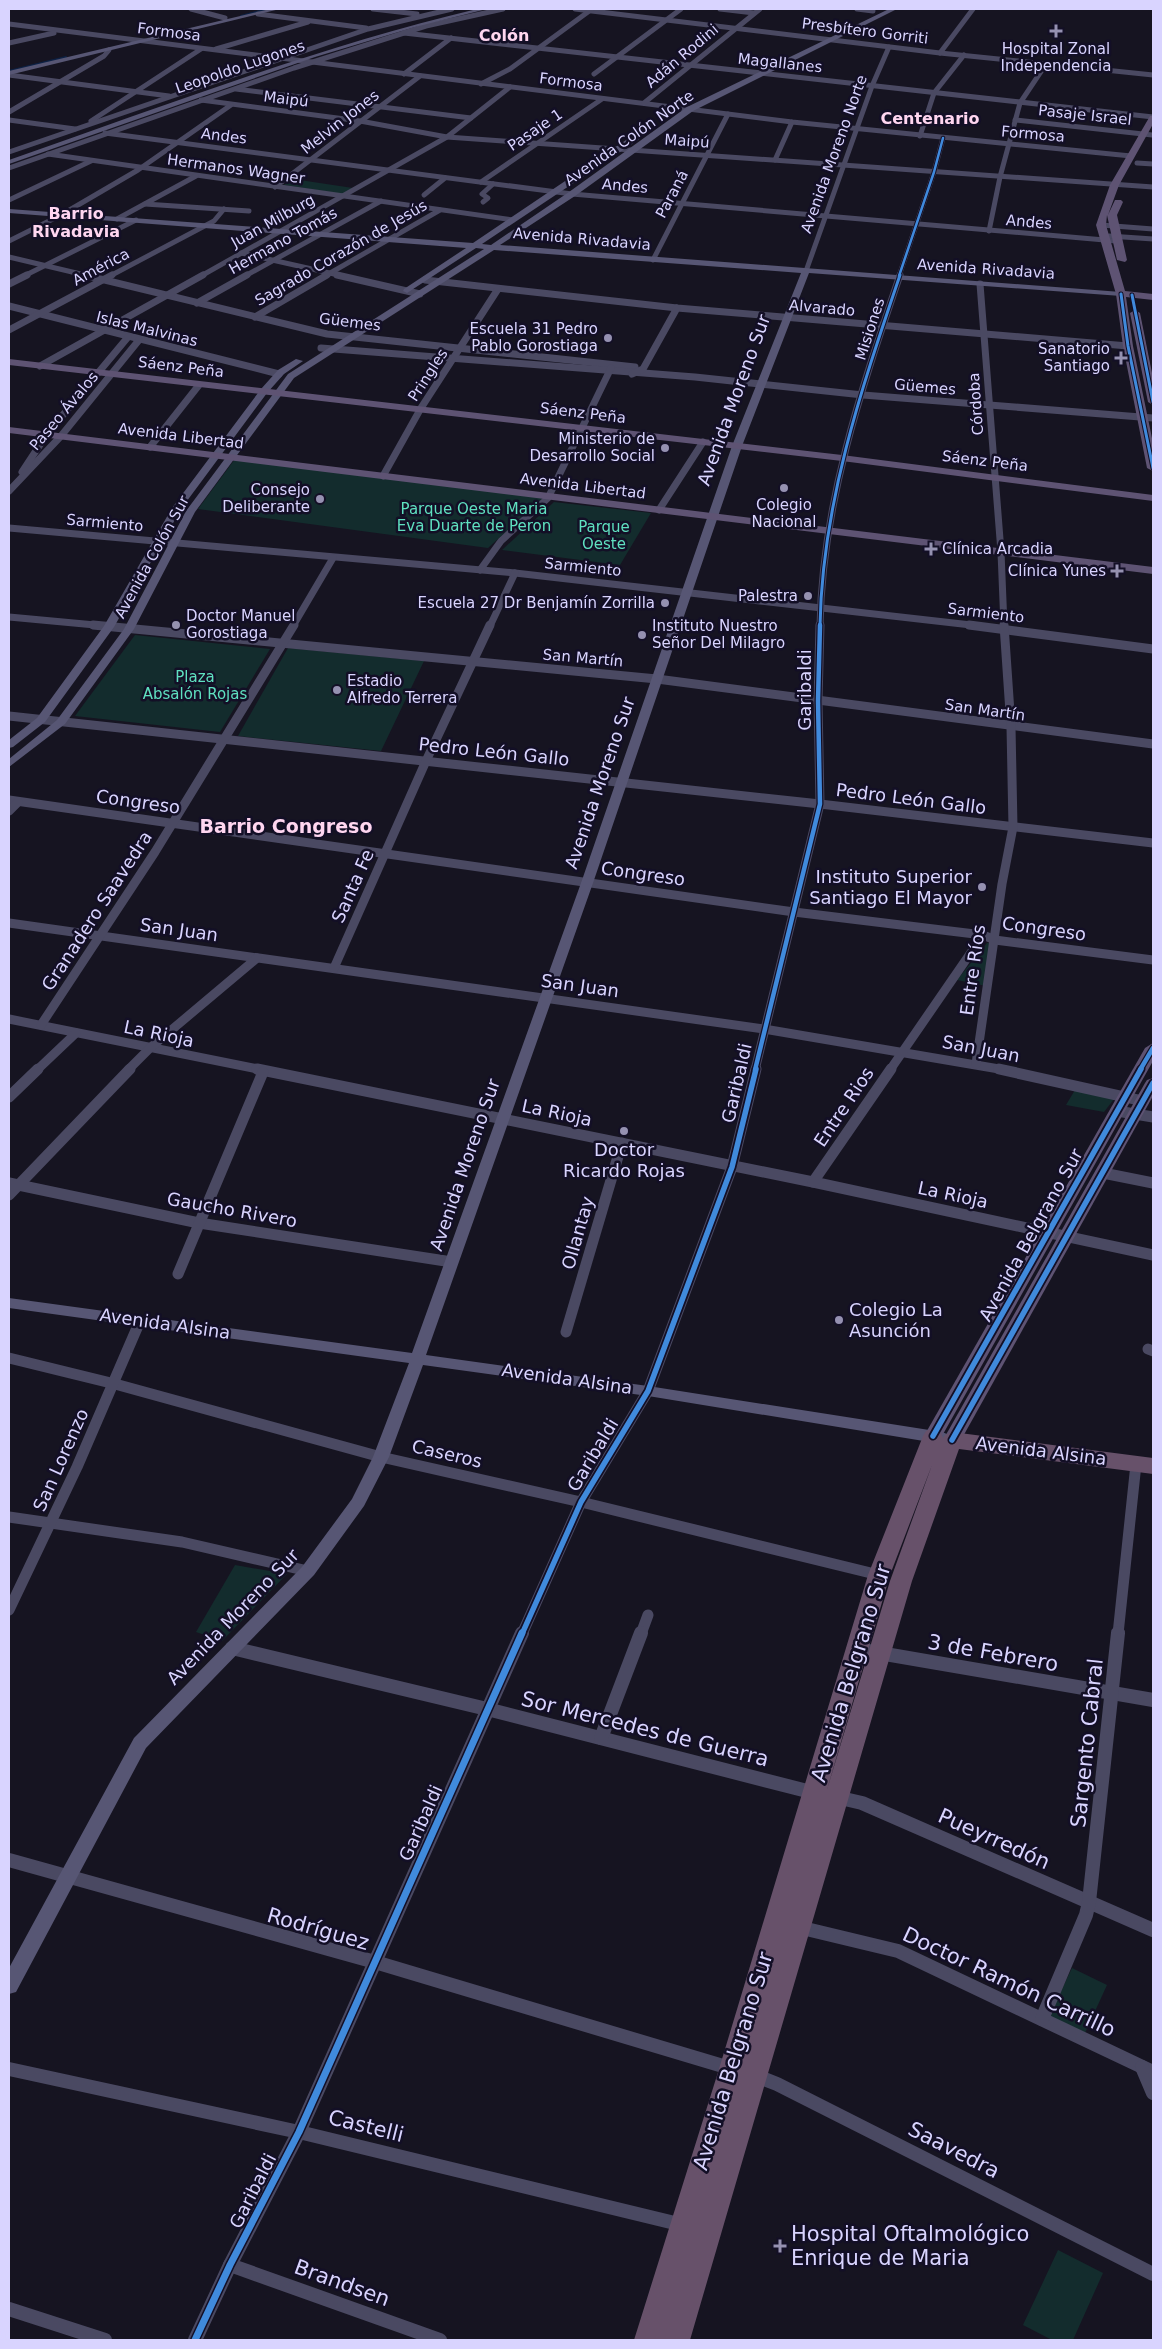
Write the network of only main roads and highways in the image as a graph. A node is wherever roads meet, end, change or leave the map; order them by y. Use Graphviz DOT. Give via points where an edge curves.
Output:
graph roads {
  1 [pos="277,9"];
  2 [pos="469,9"];
  3 [pos="484,9"];
  4 [pos="894,9"];
  5 [pos="875,10"];
  6 [pos="259,11"];
  7 [pos="9,68"];
  8 [pos="9,74"];
  9 [pos="1153,118"];
  10 [pos="656,123"];
  11 [pos="648,128"];
  12 [pos="1148,138"];
  13 [pos="9,158"];
  14 [pos="1134,160"];
  15 [pos="9,162"];
  16 [pos="9,211"];
  17 [pos="478,246"];
  18 [pos="494,247"];
  19 [pos="1124,268"];
  20 [pos="806,271"];
  21 [pos="1131,291"];
  22 [pos="1121,294"];
  23 [pos="1153,297"];
  24 [pos="1128,346"];
  25 [pos="1142,347"];
  26 [pos="1153,348"];
  27 [pos="9,362"];
  28 [pos="264,391"];
  29 [pos="279,393"];
  30 [pos="1153,402"];
  31 [pos="1148,418"];
  32 [pos="9,430"];
  33 [pos="737,446"];
  34 [pos="217,456"];
  35 [pos="234,458"];
  36 [pos="1153,468"];
  37 [pos="1153,498"];
  38 [pos="712,516"];
  39 [pos="1153,571"];
  40 [pos="9,745"];
  41 [pos="9,764"];
  42 [pos="1153,1048"];
  43 [pos="1153,1083"];
  44 [pos="9,1303"];
  45 [pos="418,1358"];
  46 [pos="943,1438"];
  47 [pos="1145,1465"];
  48 [pos="826,1795"];
  49 [pos="9,1986"];
  50 [pos="743,2072"];
  51 [pos="648,2340"];
  52 [pos="676,2340"];
  1 -- 6 [label="main road"];
  2 -- 13 [label="main road, Leopoldo Lugones" via="404,24 285,60"];
  3 -- 15 [label="main road, Leopoldo Lugones" via="413,26 298,61"];
  4 -- 18 [label="main road, Avenida Colón Norte" via="690,109"];
  5 -- 10 [label="main road, Avenida Colón Norte" via="678,108"];
  6 -- 7 [label="main road"];
  6 -- 8 [label="main road"];
  9 -- 12 [label="main road"];
  11 -- 17 [label="main road, Avenida Colón Norte"];
  12 -- 14 [label="main road"];
  14 -- 19 [label="main road" via="1112,215"];
  14 -- 22 [label="main road" via="1115,185 1102,214 1104,238"];
  16 -- 17 [label="main road, Avenida Rivadavia"];
  17 -- 18 [label="main road, Avenida Rivadavia"];
  17 -- 28 [label="main road, Avenida Colón Sur" via="279,374"];
  18 -- 20 [label="main road, Avenida Rivadavia"];
  18 -- 29 [label="main road, Avenida Colón Sur" via="294,374"];
  20 -- 22 [label="main road, Avenida Rivadavia"];
  20 -- 33 [label="main road, Avenida Moreno Sur"];
  21 -- 22 [label="main road, Avenida Rivadavia"];
  21 -- 23 [label="main road, Avenida Rivadavia"];
  21 -- 25 [label="main road"];
  22 -- 24 [label="main road"];
  24 -- 25 [label="main road"];
  24 -- 31 [label="main road"];
  25 -- 26 [label="main road"];
  25 -- 30 [label="main road"];
  27 -- 28 [label="main road, Sáenz Peña"];
  28 -- 29 [label="main road, Sáenz Peña"];
  28 -- 34 [label="main road, Avenida Colón Sur"];
  29 -- 33 [label="main road, Sáenz Peña"];
  29 -- 35 [label="main road, Avenida Colón Sur"];
  31 -- 36 [label="main road"];
  32 -- 34 [label="main road, Avenida Libertad"];
  33 -- 37 [label="main road, Sáenz Peña"];
  33 -- 38 [label="main road, Avenida Moreno Sur"];
  34 -- 35 [label="main road, Avenida Libertad"];
  34 -- 40 [label="main road, Avenida Colón Sur" via="177,508 109,627 41,720"];
  35 -- 38 [label="main road, Avenida Libertad"];
  35 -- 41 [label="main road, Avenida Colón Sur" via="192,511 129,629 61,722"];
  38 -- 39 [label="main road, Avenida Libertad"];
  38 -- 45 [label="main road, Avenida Moreno Sur" via="587,883"];
  42 -- 46 [label="main road, Avenida Belgrano Sur" via="1048,1232"];
  43 -- 46 [label="main road, Avenida Belgrano Sur" via="1067,1238"];
  44 -- 45 [label="main road, Avenida Alsina"];
  45 -- 46 [label="main road, Avenida Alsina"];
  45 -- 49 [label="main road, Avenida Moreno Sur" via="381,1457 358,1502 308,1571 140,1743"];
  46 -- 47 [label="highway, Avenida Alsina"];
  46 -- 48 [label="highway, Avenida Belgrano Sur" via="879,1654"];
  46 -- 48 [label="highway, Avenida Belgrano Sur" via="879,1575 856,1649"];
  48 -- 50 [label="highway, Avenida Belgrano Sur"];
  48 -- 50 [label="highway, Avenida Belgrano Sur" via="798,1927"];
  50 -- 51 [label="highway, Avenida Belgrano Sur" via="683,2225"];
  50 -- 52 [label="highway, Avenida Belgrano Sur"];
}
